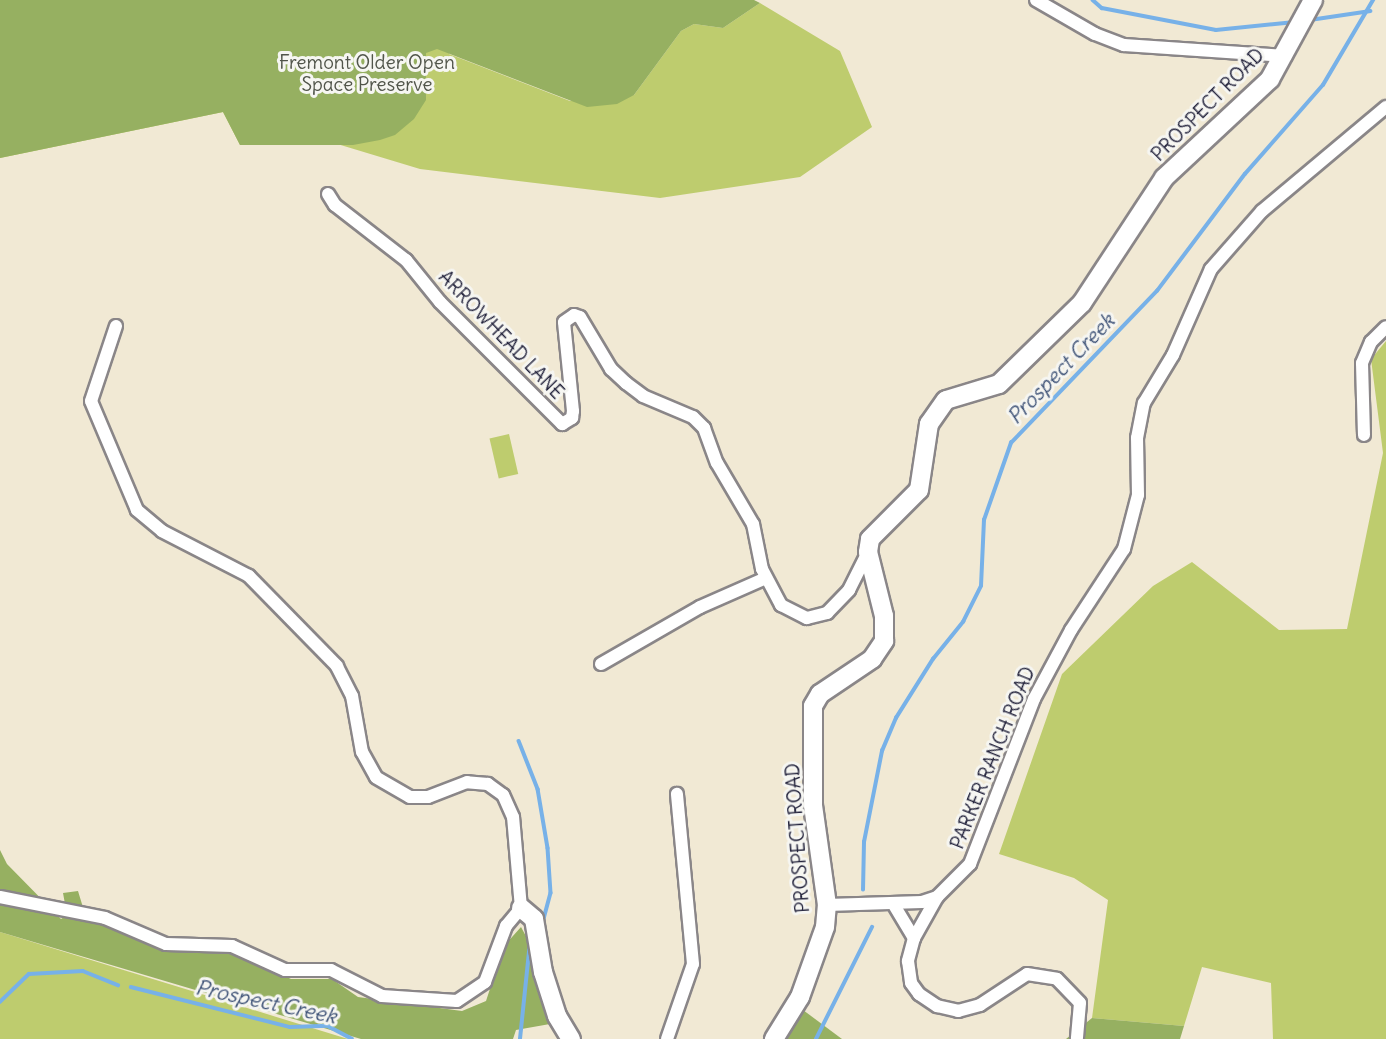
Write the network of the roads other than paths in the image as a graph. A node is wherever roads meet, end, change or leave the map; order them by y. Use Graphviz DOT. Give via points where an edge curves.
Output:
graph roads {
  1 [pos="1036,0"];
  2 [pos="1313,0"];
  3 [pos="1286,56"];
  4 [pos="1386,107"];
  5 [pos="328,194"];
  6 [pos="116,326"];
  7 [pos="1386,327"];
  8 [pos="1364,435"];
  9 [pos="868,551"];
  10 [pos="766,578"];
  11 [pos="601,664"];
  12 [pos="677,794"];
  13 [pos="0,897"];
  14 [pos="937,897"];
  15 [pos="827,905"];
  16 [pos="894,905"];
  17 [pos="521,908"];
  18 [pos="914,938"];
  19 [pos="571,1039"];
  20 [pos="667,1039"];
  21 [pos="774,1039"];
  22 [pos="1077,1039"];
  1 -- 3 [label="street" via="1124,45"];
  2 -- 3 [label="street, PROSPECT ROAD"];
  3 -- 9 [label="street, PROSPECT ROAD" via="1270,79 1164,178 1082,303 999,384 946,400 939,408 929,424 919,490 870,539"];
  4 -- 14 [label="street, PARKER RANCH ROAD" via="1262,212 1211,269 1173,355 1144,403 1137,438 1138,495 1124,549 1071,630 1034,699 970,864"];
  5 -- 10 [label="street, ARROWHEAD LANE" via="335,205 406,260 440,302 562,424 573,411 564,322 568,317 580,317 611,369 626,383 643,396 692,417 704,428 717,463 753,524"];
  6 -- 17 [label="street" via="91,401 137,510 162,531 249,576 337,666 352,696 362,752 376,777 410,797 428,797 467,782 488,784 503,795 513,817"];
  7 -- 8 [label="street" via="1371,342 1362,363"];
  9 -- 10 [label="street, ARROWHEAD LANE" via="849,590 818,618 807,618 781,605"];
  9 -- 15 [label="street, PROSPECT ROAD" via="884,615 884,641 872,659 820,694 813,706 813,806"];
  10 -- 11 [label="street" via="700,607"];
  12 -- 20 [label="street" via="693,964"];
  13 -- 17 [label="street" via="105,918 166,944 232,946 285,970 331,970 382,996 457,1000 485,982 506,926"];
  14 -- 16 [label="street, PARKER RANCH ROAD"];
  14 -- 18 [label="street, PARKER RANCH ROAD"];
  15 -- 16 [label="street, PARKER RANCH ROAD"];
  15 -- 21 [label="street, PROSPECT ROAD" via="823,934 800,997"];
  16 -- 18 [label="street"];
  17 -- 19 [label="street" via="534,919 543,972 557,1016"];
  18 -- 22 [label="street" via="908,961 911,983 937,1006 958,1011 980,1005 1016,978 1038,974 1057,979 1080,1003"];
}
